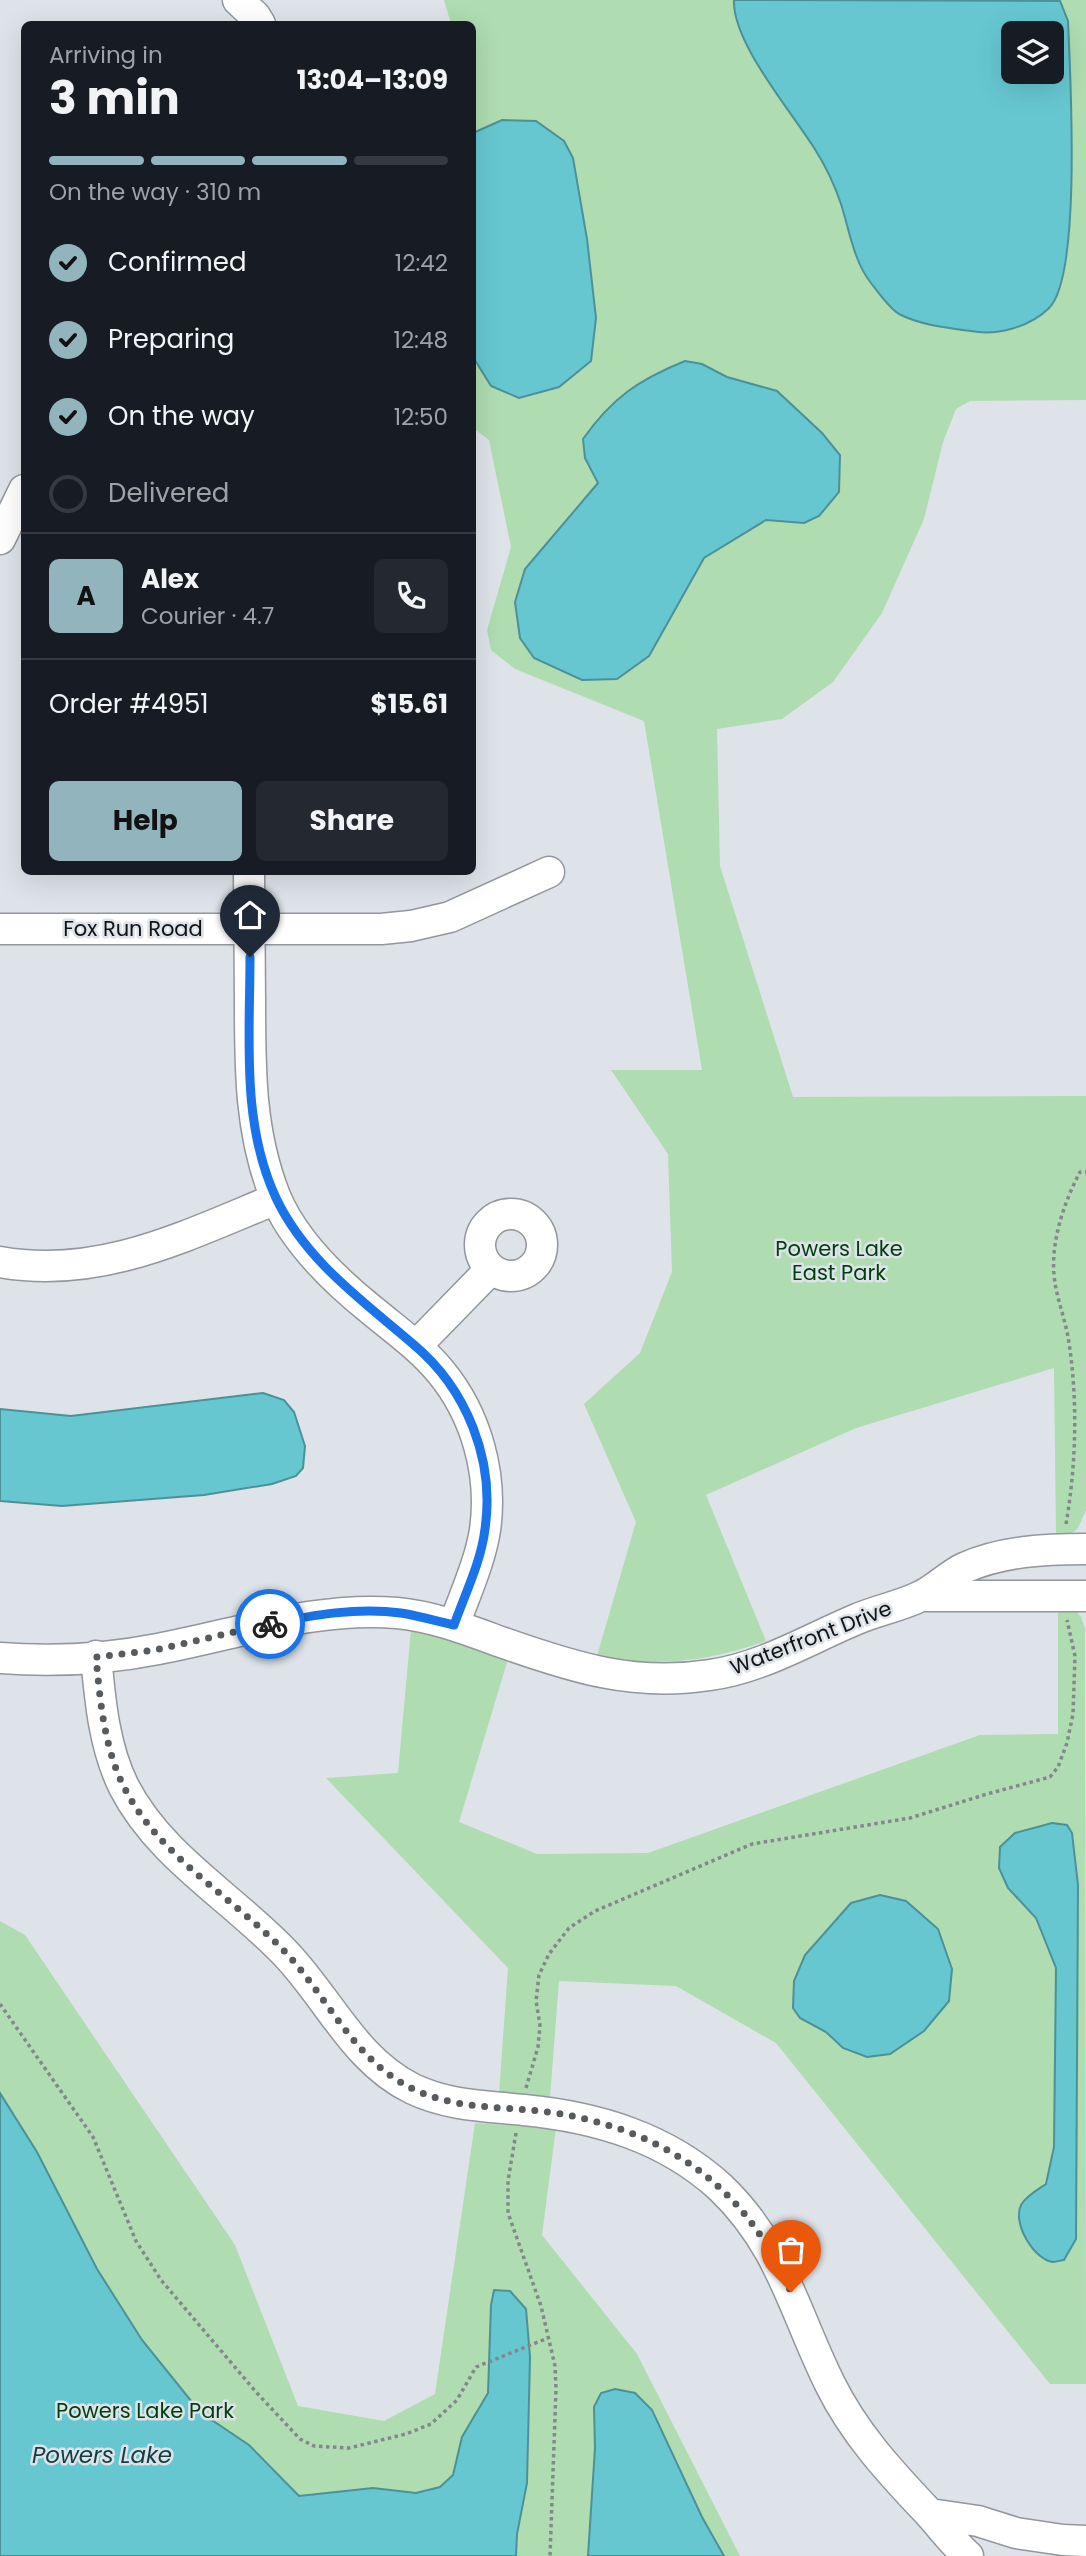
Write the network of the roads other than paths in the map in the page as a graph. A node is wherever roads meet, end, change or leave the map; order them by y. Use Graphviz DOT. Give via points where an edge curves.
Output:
graph roads {
  1 [pos="238,0"];
  2 [pos="258,21"];
  3 [pos="21,496"];
  4 [pos="0,539"];
  5 [pos="549,872"];
  6 [pos="249,875"];
  7 [pos="0,929"];
  8 [pos="250,929"];
  9 [pos="276,1199"];
  10 [pos="0,1262"];
  11 [pos="491,1269"];
  12 [pos="416,1346"];
  13 [pos="1076,1549"];
  14 [pos="921,1596"];
  15 [pos="1076,1596"];
  16 [pos="454,1625"];
  17 [pos="96,1657"];
  18 [pos="0,1658"];
  19 [pos="930,2514"];
  20 [pos="1086,2541"];
  21 [pos="968,2556"];
  1 -- 2 [label="street"];
  3 -- 4 [label="street"];
  5 -- 8 [label="street, Fox Run Road" via="450,917 411,926"];
  6 -- 8 [label="street"];
  7 -- 8 [label="street, Fox Run Road"];
  8 -- 9 [label="street" via="252,1109 260,1153"];
  9 -- 10 [label="street" via="151,1250 106,1261 65,1266"];
  9 -- 12 [label="street" via="329,1273"];
  11 -- 12 [label="street"];
  12 -- 16 [label="street" via="461,1401 478,1437 486,1482 485,1529"];
  13 -- 14 [label="street, Waterfront Drive" via="1008,1555 963,1569"];
  14 -- 15 [label="street, Waterfront Drive"];
  14 -- 16 [label="street, Waterfront Drive" via="744,1667 674,1679 592,1672"];
  16 -- 17 [label="street, Waterfront Drive" via="401,1613 332,1612 155,1650"];
  17 -- 18 [label="street, Waterfront Drive"];
  17 -- 19 [label="street" via="108,1747 135,1806 165,1846 286,1954 361,2050 384,2072 444,2101 591,2120 627,2130 661,2146 718,2186 764,2238 830,2384 853,2423"];
  19 -- 20 [label="street" via="978,2521 1016,2533"];
  19 -- 21 [label="street"];
}
